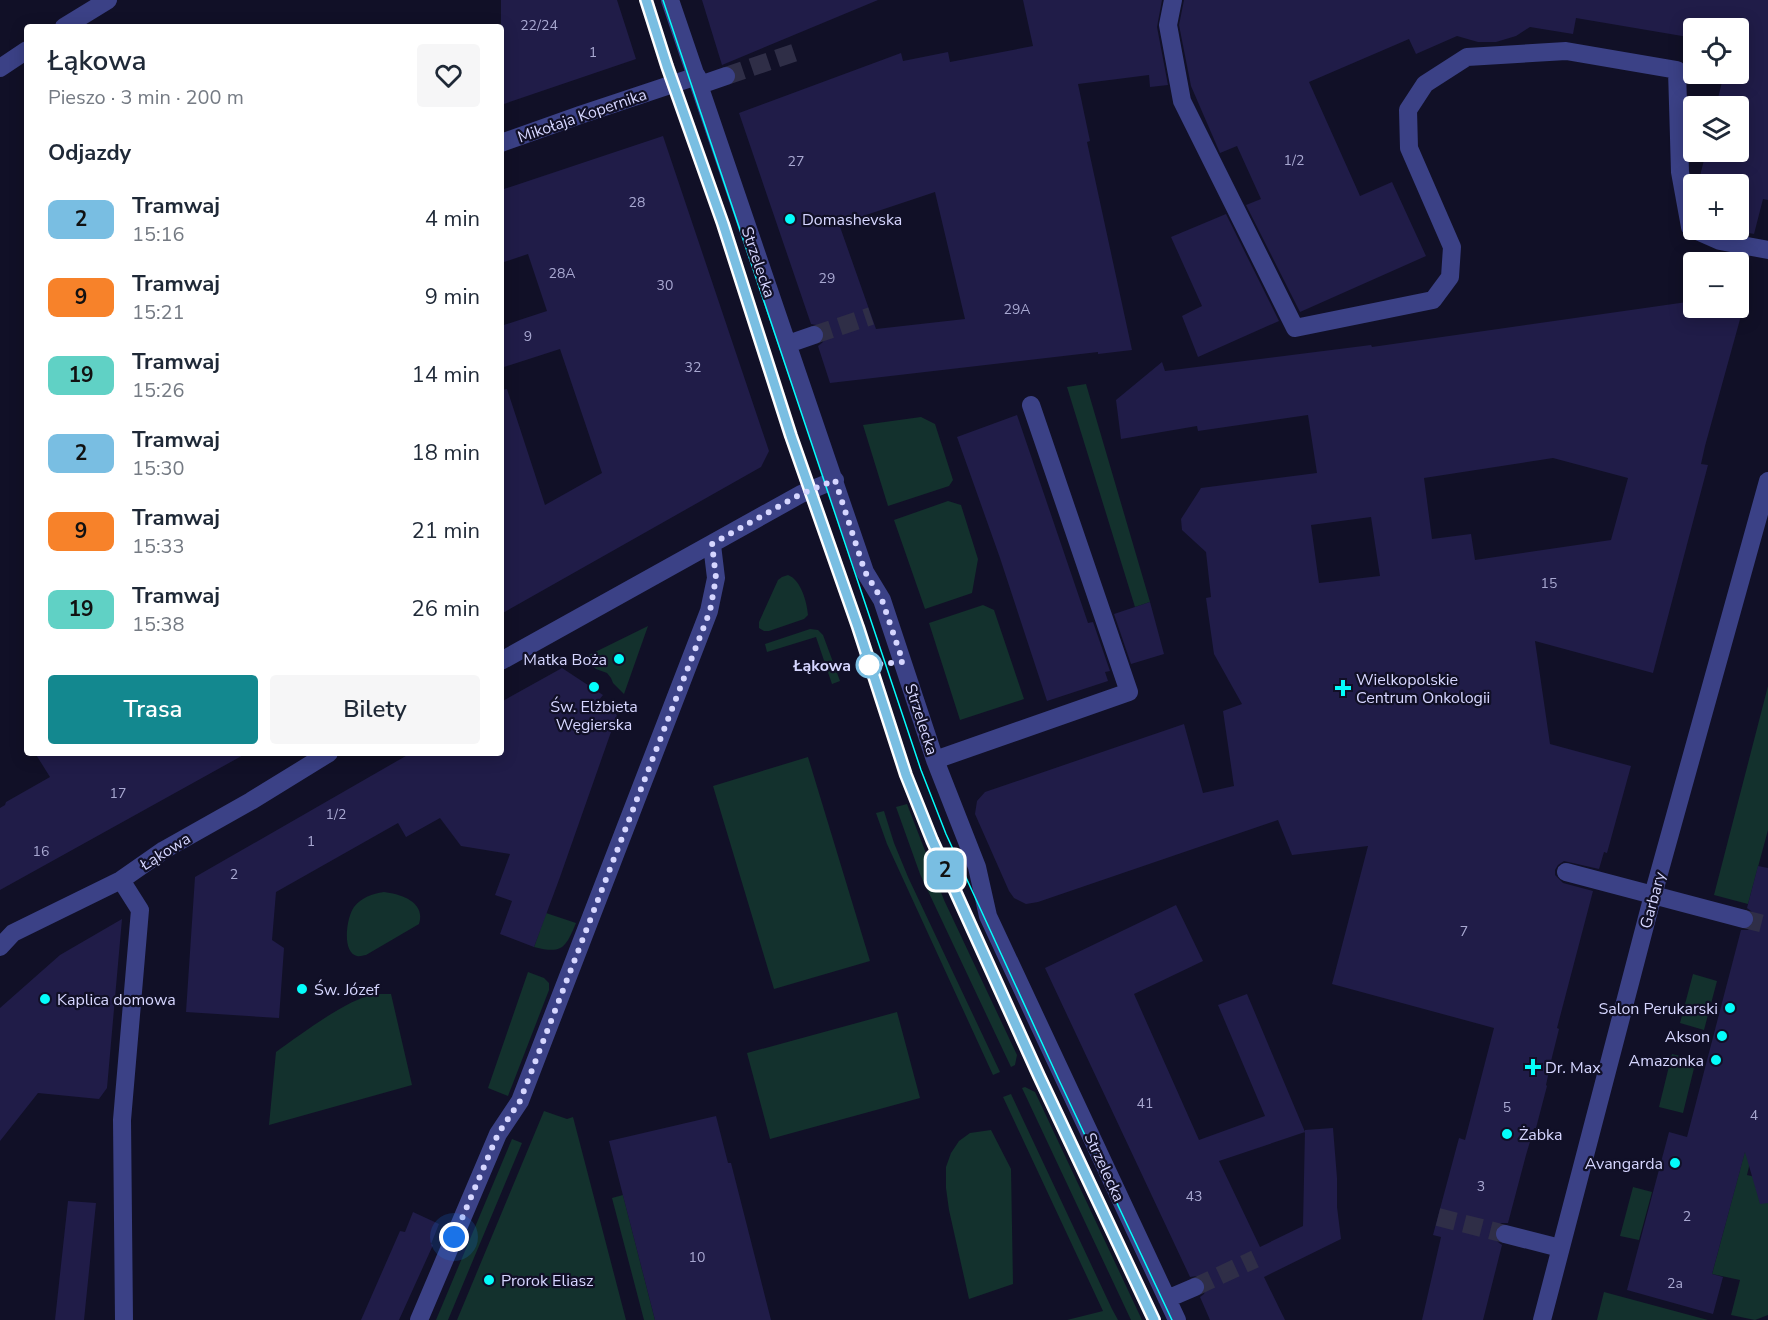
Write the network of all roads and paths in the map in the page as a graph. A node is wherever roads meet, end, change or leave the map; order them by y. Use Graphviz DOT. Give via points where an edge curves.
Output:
graph roads {
  1 [pos="108,0"];
  2 [pos="670,0"];
  3 [pos="1173,0"];
  4 [pos="69,24"];
  5 [pos="24,52"];
  6 [pos="0,68"];
  7 [pos="726,76"];
  8 [pos="699,81"];
  9 [pos="504,142"];
  10 [pos="1683,188"];
  11 [pos="1716,240"];
  12 [pos="1768,250"];
  13 [pos="814,335"];
  14 [pos="788,344"];
  15 [pos="1031,405"];
  16 [pos="835,480"];
  17 [pos="1768,481"];
  18 [pos="712,544"];
  19 [pos="504,659"];
  20 [pos="324,756"];
  21 [pos="935,760"];
  22 [pos="1566,872"];
  23 [pos="121,880"];
  24 [pos="1653,895"];
  25 [pos="1744,919"];
  26 [pos="0,947"];
  27 [pos="1505,1234"];
  28 [pos="1560,1248"];
  29 [pos="1195,1287"];
  30 [pos="1167,1299"];
  31 [pos="124,1320"];
  32 [pos="419,1320"];
  33 [pos="1177,1320"];
  34 [pos="1542,1320"];
  1 -- 4 [label="street"];
  2 -- 8 [label="street, Strzelecka"];
  3 -- 10 [label="street" via="1168,25 1182,101 1295,328 1433,300 1450,277 1452,247 1409,148 1408,110 1425,84 1467,57 1566,51 1677,70"];
  5 -- 6 [label="street"];
  7 -- 8 [label="street, Mikołaja Kopernika"];
  8 -- 9 [label="street, Mikołaja Kopernika" via="580,115"];
  8 -- 14 [label="street, Strzelecka"];
  11 -- 12 [label="street"];
  13 -- 14 [label="street"];
  14 -- 16 [label="street, Strzelecka"];
  15 -- 21 [label="street" via="1130,692"];
  16 -- 18 [label="street" via="801,494"];
  16 -- 21 [label="street, Strzelecka" via="865,572 882,600"];
  17 -- 24 [label="street, Garbary"];
  18 -- 19 [label="street"];
  18 -- 32 [label="street" via="716,578 710,611 520,1101 498,1134"];
  20 -- 23 [label="street, Łąkowa" via="164,849"];
  21 -- 30 [label="street, Strzelecka" via="977,867 988,916"];
  22 -- 24 [label="street"];
  23 -- 26 [label="street, Łąkowa" via="13,933"];
  23 -- 31 [label="street" via="140,909 122,1120"];
  24 -- 25 [label="street"];
  24 -- 28 [label="street, Garbary"];
  27 -- 28 [label="street"];
  28 -- 34 [label="street, Garbary"];
  29 -- 30 [label="street"];
  30 -- 33 [label="street, Strzelecka"];
}
